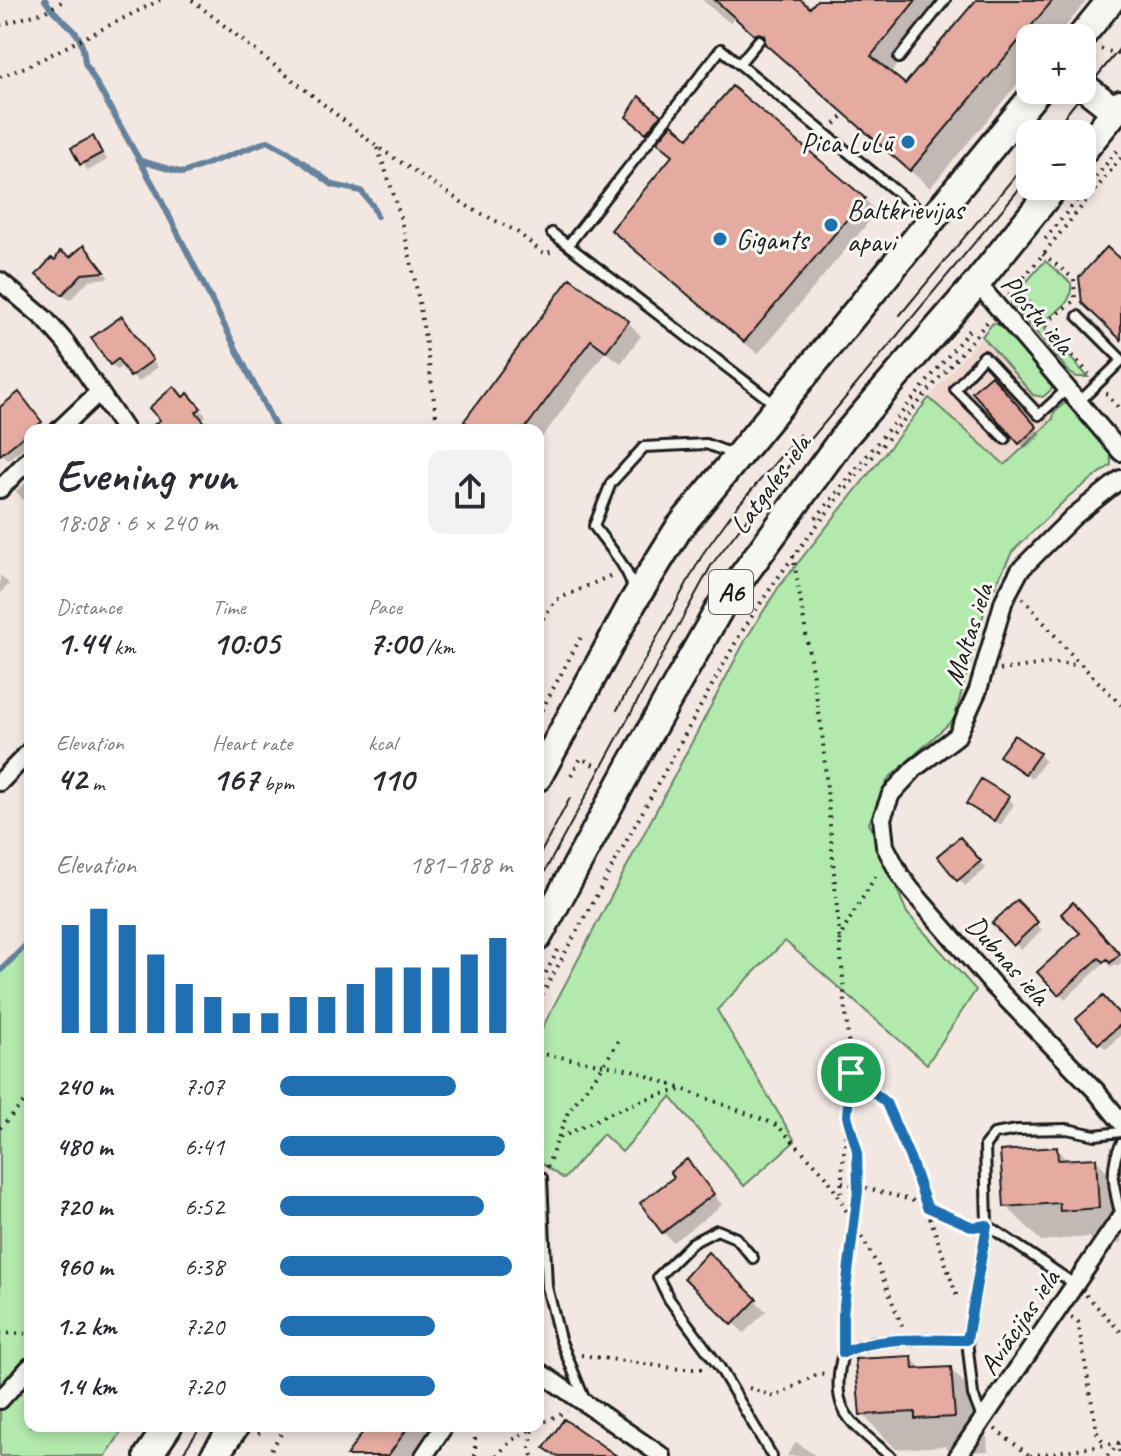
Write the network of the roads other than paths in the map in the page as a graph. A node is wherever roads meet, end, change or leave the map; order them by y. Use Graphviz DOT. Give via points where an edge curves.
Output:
graph roads {
  1 [pos="945,0"];
  2 [pos="1111,0"];
  3 [pos="1096,31"];
  4 [pos="759,40"];
  5 [pos="899,58"];
  6 [pos="739,64"];
  7 [pos="1096,94"];
  8 [pos="1027,104"];
  9 [pos="1119,110"];
  10 [pos="1096,136"];
  11 [pos="1047,200"];
  12 [pos="932,221"];
  13 [pos="552,233"];
  14 [pos="568,245"];
  15 [pos="0,281"];
  16 [pos="990,297"];
  17 [pos="1078,316"];
  18 [pos="1121,360"];
  19 [pos="1067,389"];
  20 [pos="99,392"];
  21 [pos="1079,403"];
  22 [pos="777,406"];
  23 [pos="65,424"];
  24 [pos="121,424"];
  25 [pos="1005,439"];
  26 [pos="1121,452"];
  27 [pos="738,455"];
  28 [pos="24,464"];
  29 [pos="1121,479"];
  30 [pos="0,489"];
  31 [pos="633,602"];
  32 [pos="24,757"];
  33 [pos="544,766"];
  34 [pos="0,782"];
  35 [pos="882,818"];
  36 [pos="549,941"];
  37 [pos="1121,1122"];
  38 [pos="1121,1132"];
  39 [pos="1121,1144"];
  40 [pos="1121,1216"];
  41 [pos="987,1225"];
  42 [pos="544,1240"];
  43 [pos="753,1258"];
  44 [pos="1076,1285"];
  45 [pos="967,1340"];
  46 [pos="24,1374"];
  47 [pos="544,1376"];
  48 [pos="0,1400"];
  49 [pos="581,1405"];
  50 [pos="983,1421"];
  51 [pos="164,1432"];
  52 [pos="231,1432"];
  53 [pos="440,1432"];
  54 [pos="148,1456"];
  55 [pos="214,1456"];
  56 [pos="424,1456"];
  57 [pos="662,1456"];
  58 [pos="772,1456"];
  59 [pos="890,1456"];
  60 [pos="958,1456"];
  1 -- 5 [label="lane"];
  2 -- 3 [label="highway"];
  4 -- 6 [label="lane"];
  6 -- 12 [label="lane"];
  6 -- 14 [label="lane" via="721,49"];
  7 -- 9 [label="highway"];
  8 -- 12 [label="highway, Latgales iela"];
  9 -- 10 [label="highway"];
  11 -- 16 [label="highway, Latgales iela / A6"];
  12 -- 22 [label="highway, Latgales iela"];
  13 -- 14 [label="lane"];
  14 -- 22 [label="lane"];
  15 -- 20 [label="street" via="45,319"];
  16 -- 19 [label="street, Plostu iela"];
  16 -- 36 [label="highway, Latgales iela / A6" via="843,438 721,606 631,765"];
  17 -- 18 [label="lane"];
  18 -- 21 [label="lane"];
  19 -- 21 [label="street, Plostu iela"];
  19 -- 25 [label="lane" via="1039,415 984,356 955,389"];
  20 -- 23 [label="street"];
  20 -- 24 [label="street"];
  21 -- 26 [label="street, Plostu iela"];
  22 -- 27 [label="highway, Latgales iela"];
  27 -- 31 [label="highway, Latgales iela" via="679,528"];
  27 -- 31 [label="lane" via="706,444 644,447 611,483 594,526 630,577"];
  28 -- 30 [label="street"];
  29 -- 35 [label="street, Maltas iela" via="1031,556 1011,583 978,690 957,736 891,794"];
  31 -- 33 [label="highway, Latgales iela"];
  32 -- 34 [label="street"];
  35 -- 37 [label="street, Dubnas iela" via="885,846 912,891"];
  38 -- 41 [label="lane" via="1029,1129 994,1134 985,1145"];
  39 -- 40 [label="lane" via="1114,1157"];
  40 -- 44 [label="street, Aviācijas iela"];
  41 -- 44 [label="lane"];
  41 -- 45 [label="lane"];
  42 -- 49 [label="lane" via="547,1287"];
  43 -- 58 [label="lane" via="736,1238 717,1230 692,1243 658,1277"];
  44 -- 50 [label="street, Aviācijas iela"];
  45 -- 50 [label="lane" via="973,1395"];
  45 -- 59 [label="lane" via="857,1346 843,1353 840,1408"];
  46 -- 48 [label="street"];
  47 -- 49 [label="street"];
  49 -- 57 [label="street"];
  50 -- 60 [label="street, Aviācijas iela"];
  51 -- 54 [label="highway"];
  52 -- 55 [label="highway"];
  53 -- 56 [label="street"];
}
